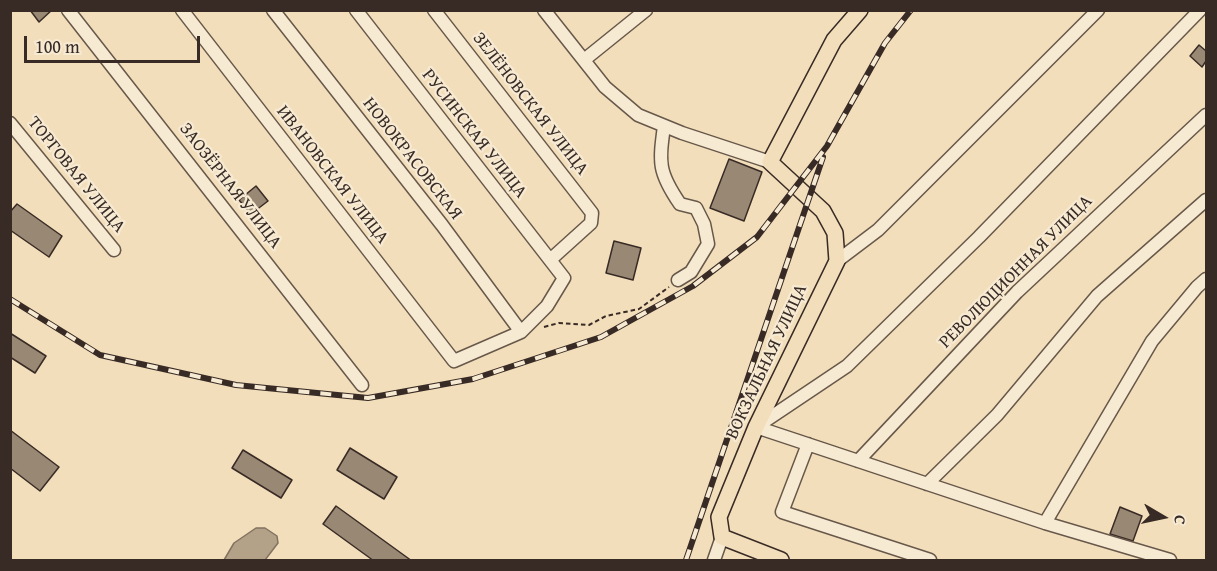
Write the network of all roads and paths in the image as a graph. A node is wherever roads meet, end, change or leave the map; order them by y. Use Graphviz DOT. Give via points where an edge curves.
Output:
graph roads {
  1 [pos="68,10"];
  2 [pos="182,10"];
  3 [pos="273,10"];
  4 [pos="356,10"];
  5 [pos="434,10"];
  6 [pos="544,10"];
  7 [pos="646,10"];
  8 [pos="860,10"];
  9 [pos="1098,10"];
  10 [pos="1200,10"];
  11 [pos="584,60"];
  12 [pos="1206,115"];
  13 [pos="10,123"];
  14 [pos="664,126"];
  15 [pos="770,162"];
  16 [pos="1206,200"];
  17 [pos="114,250"];
  18 [pos="550,260"];
  19 [pos="837,261"];
  20 [pos="1206,279"];
  21 [pos="678,280"];
  22 [pos="543,328"];
  23 [pos="521,332"];
  24 [pos="362,385"];
  25 [pos="756,427"];
  26 [pos="808,444"];
  27 [pos="858,461"];
  28 [pos="927,484"];
  29 [pos="1045,523"];
  30 [pos="722,537"];
  31 [pos="714,561"];
  32 [pos="781,561"];
  33 [pos="930,561"];
  34 [pos="1170,561"];
  1 -- 24 [label="street, ЗАОЗЁРНАЯ УЛИЦА"];
  2 -- 23 [label="street, ИВАНОВСКАЯ УЛИЦА" via="454,361"];
  3 -- 23 [label="street, НОВОКРАСОВСКАЯ"];
  4 -- 18 [label="street, РУСИНСКАЯ УЛИЦА"];
  5 -- 18 [label="street, ЗЕЛЁНОВСКАЯ УЛИЦА" via="592,213 591,223"];
  6 -- 11 [label="street"];
  7 -- 11 [label="street"];
  8 -- 15 [label="main road" via="834,40"];
  9 -- 19 [label="street" via="878,230"];
  10 -- 25 [label="street" via="847,366"];
  11 -- 14 [label="street" via="605,87 638,115"];
  12 -- 27 [label="street, РЕВОЛЮЦИОННАЯ УЛИЦА" via="1017,292"];
  13 -- 17 [label="street, ТОРГОВАЯ УЛИЦА"];
  14 -- 15 [label="street"];
  14 -- 21 [label="street" via="660,159 667,184 680,204 696,208 708,244 691,272"];
  15 -- 19 [label="main road" via="823,211 835,233"];
  16 -- 28 [label="street" via="1096,296 997,415"];
  18 -- 23 [label="street, РУСИНСКАЯ УЛИЦА" via="564,278 548,306"];
  19 -- 25 [label="main road, ВОКЗАЛЬНАЯ УЛИЦА"];
  20 -- 29 [label="street" via="1152,341"];
  21 -- 22 [label="path" via="639,309 606,316 589,325 559,323"];
  25 -- 26 [label="street"];
  25 -- 30 [label="main road, ВОКЗАЛЬНАЯ УЛИЦА" via="718,517"];
  26 -- 27 [label="street"];
  26 -- 33 [label="street" via="782,512"];
  27 -- 28 [label="street"];
  28 -- 29 [label="street"];
  29 -- 34 [label="street"];
  30 -- 31 [label="street"];
  30 -- 32 [label="main road"];
}
